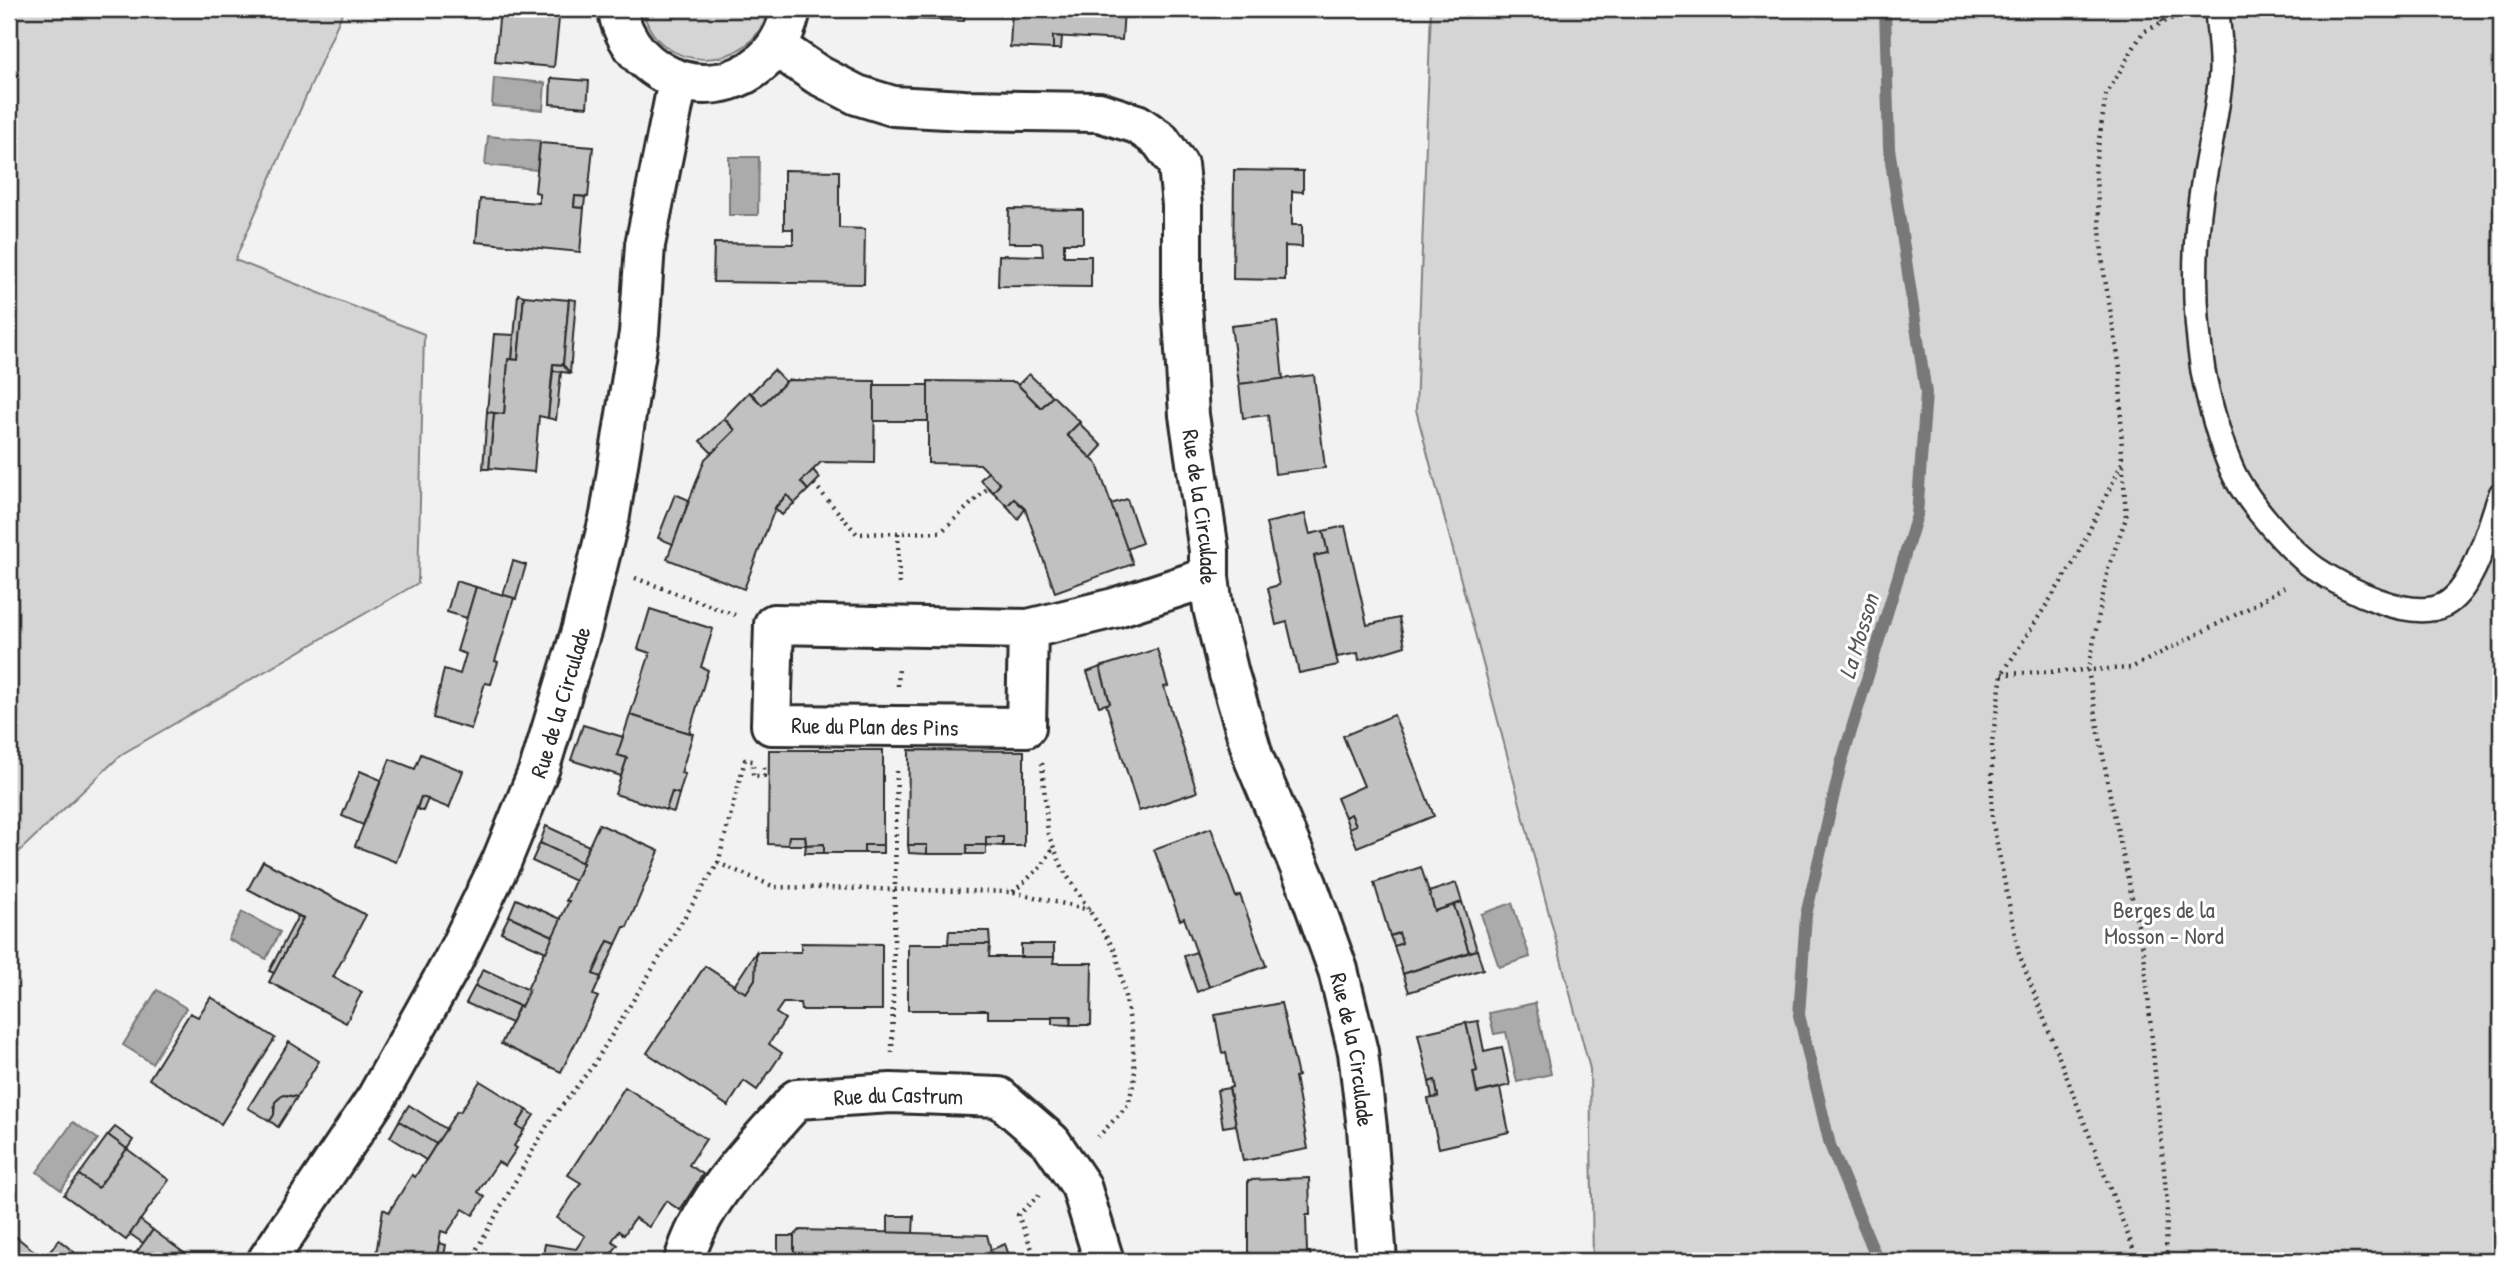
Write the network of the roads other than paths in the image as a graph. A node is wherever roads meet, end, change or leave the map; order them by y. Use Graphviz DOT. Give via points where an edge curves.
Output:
graph roads {
  1 [pos="618,9"];
  2 [pos="791,9"];
  3 [pos="2217,9"];
  4 [pos="776,47"];
  5 [pos="678,81"];
  6 [pos="2501,494"];
  7 [pos="1209,577"];
  8 [pos="1028,629"];
  9 [pos="267,1261"];
  10 [pos="684,1261"];
  11 [pos="1104,1261"];
  12 [pos="1377,1261"];
  1 -- 5 [label="street" via="631,44 651,67"];
  2 -- 4 [label="street"];
  3 -- 6 [label="lane" via="2221,68 2196,243 2196,304 2203,373 2235,477 2270,525 2315,568 2397,608 2420,610 2443,605 2459,592 2474,569"];
  4 -- 5 [label="street" via="757,68 733,80 705,85"];
  4 -- 7 [label="street, Rue de la Circulade" via="857,95 893,106 1099,112 1137,124 1160,140 1178,165 1189,415"];
  5 -- 9 [label="street, Rue de la Circulade" via="645,245 639,333 610,514 540,767 453,961 377,1097"];
  7 -- 8 [label="street" via="1114,608"];
  7 -- 12 [label="street, Rue de la Circulade" via="1228,674 1254,760 1338,970 1358,1052"];
  8 -- 8 [label="street, Rue du Plan des Pins" via="774,624 771,724 1026,727"];
  10 -- 11 [label="street, Rue du Castrum" via="715,1195 797,1099 891,1093 999,1097 1051,1142 1081,1186"];
}
